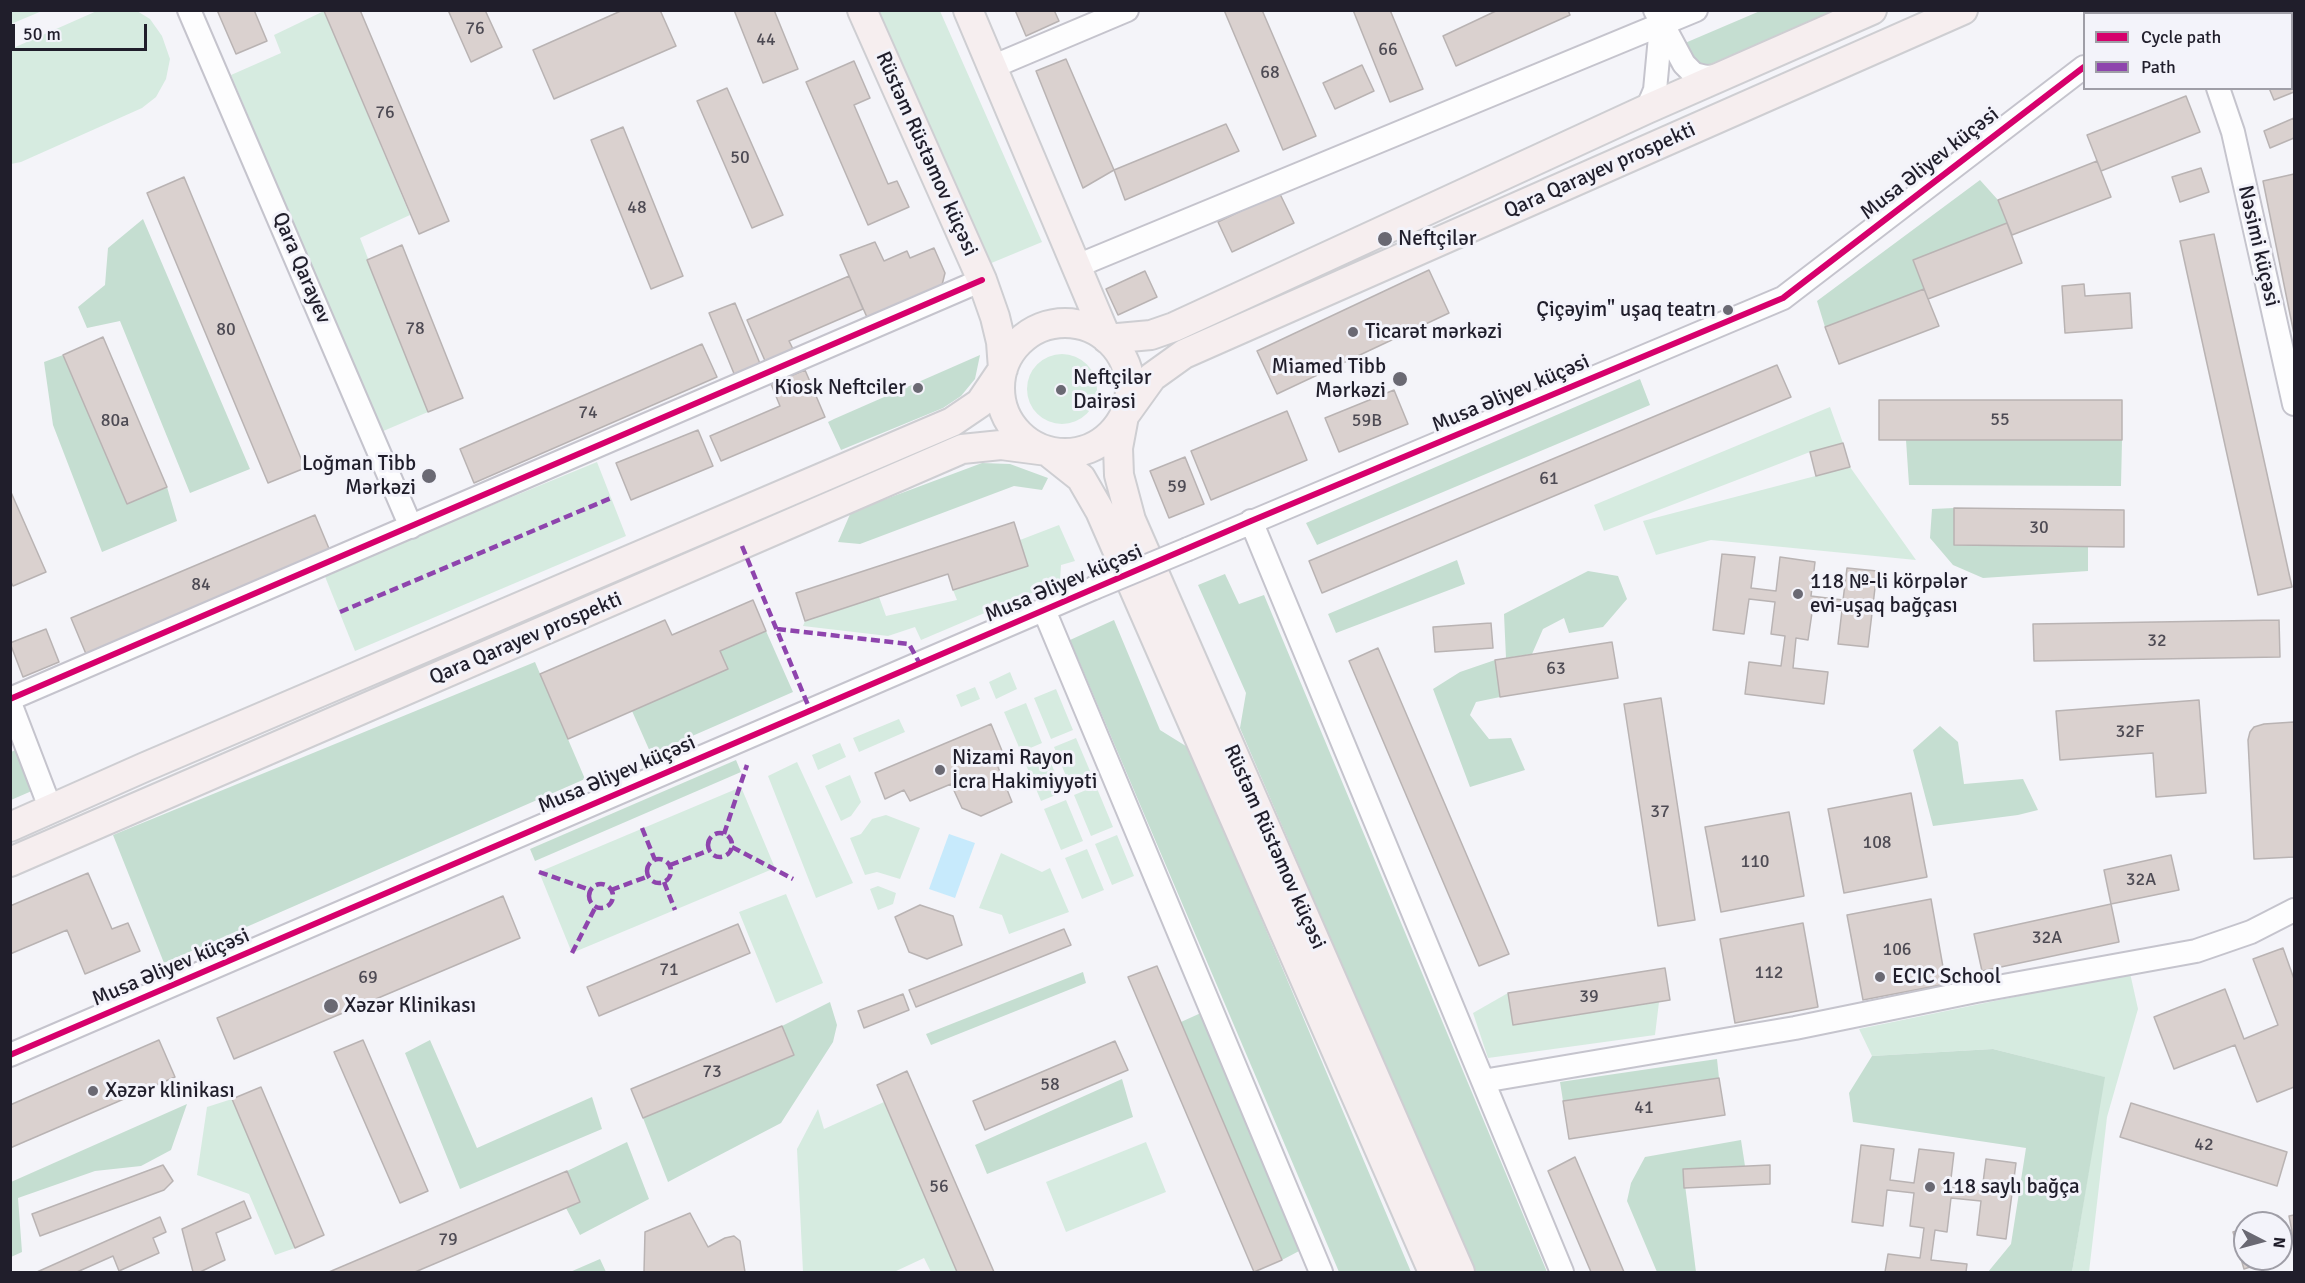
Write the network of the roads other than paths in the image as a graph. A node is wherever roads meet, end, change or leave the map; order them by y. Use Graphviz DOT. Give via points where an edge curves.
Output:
graph roads {
  1 [pos="189,10"];
  2 [pos="862,10"];
  3 [pos="968,10"];
  4 [pos="1127,10"];
  5 [pos="1696,10"];
  6 [pos="1872,10"];
  7 [pos="1964,10"];
  8 [pos="1658,18"];
  9 [pos="992,67"];
  10 [pos="2083,69"];
  11 [pos="1722,76"];
  12 [pos="2219,90"];
  13 [pos="1647,109"];
  14 [pos="1077,266"];
  15 [pos="982,280"];
  16 [pos="1107,339"];
  17 [pos="1003,369"];
  18 [pos="2295,404"];
  19 [pos="1124,416"];
  20 [pos="1047,451"];
  21 [pos="1251,521"];
  22 [pos="411,527"];
  23 [pos="1044,610"];
  24 [pos="10,701"];
  25 [pos="51,810"];
  26 [pos="10,827"];
  27 [pos="10,862"];
  28 [pos="2295,910"];
  29 [pos="10,1055"];
  30 [pos="1483,1081"];
  31 [pos="1321,1272"];
  32 [pos="1432,1272"];
  33 [pos="1460,1272"];
  34 [pos="1562,1272"];
  1 -- 22 [label="street, Qara Qarayev"];
  2 -- 15 [label="main road, Rüstəm Rüstəmov küçəsi"];
  3 -- 9 [label="main road"];
  4 -- 9 [label="street"];
  5 -- 8 [label="street"];
  6 -- 11 [label="main road, Qara Qarayev prospekti"];
  7 -- 19 [label="main road, Qara Qarayev prospekti" via="1184,354 1152,377"];
  8 -- 11 [label="street" via="1684,64 1694,74"];
  8 -- 13 [label="street" via="1655,90"];
  8 -- 14 [label="street"];
  9 -- 14 [label="main road"];
  10 -- 21 [label="street, Musa Əliyev küçəsi" via="1783,298"];
  11 -- 13 [label="main road, Qara Qarayev prospekti"];
  12 -- 18 [label="street, Nəsimi küçəsi" via="2233,132"];
  13 -- 16 [label="main road, Qara Qarayev prospekti" via="1174,327 1151,335"];
  14 -- 16 [label="main road"];
  15 -- 17 [label="main road, Rüstəm Rüstəmov küçəsi" via="1001,342"];
  15 -- 22 [label="street"];
  16 -- 17 [label="main road" via="1090,328 1055,324 1023,339"];
  16 -- 19 [label="main road" via="1123,359 1129,376 1130,394"];
  17 -- 20 [label="main road" via="1003,410 1013,428 1028,442"];
  17 -- 25 [label="main road, Qara Qarayev prospekti" via="980,403 951,422"];
  19 -- 20 [label="main road" via="1111,434 1092,448 1070,454"];
  19 -- 33 [label="main road, Rüstəm Rüstəmov küçəsi" via="1118,448 1119,475 1131,520"];
  20 -- 27 [label="main road, Qara Qarayev prospekti" via="1001,445 962,449"];
  20 -- 32 [label="main road, Rüstəm Rüstəmov küçəsi" via="1081,478 1100,511"];
  21 -- 23 [label="street, Musa Əliyev küçəsi, bridge"];
  21 -- 30 [label="street"];
  22 -- 24 [label="street"];
  23 -- 29 [label="street, Musa Əliyev küçəsi"];
  23 -- 31 [label="street"];
  24 -- 25 [label="street"];
  25 -- 26 [label="main road, Qara Qarayev prospekti"];
  28 -- 30 [label="street" via="2251,932 2196,951 1795,1028"];
  30 -- 34 [label="street"];
}
